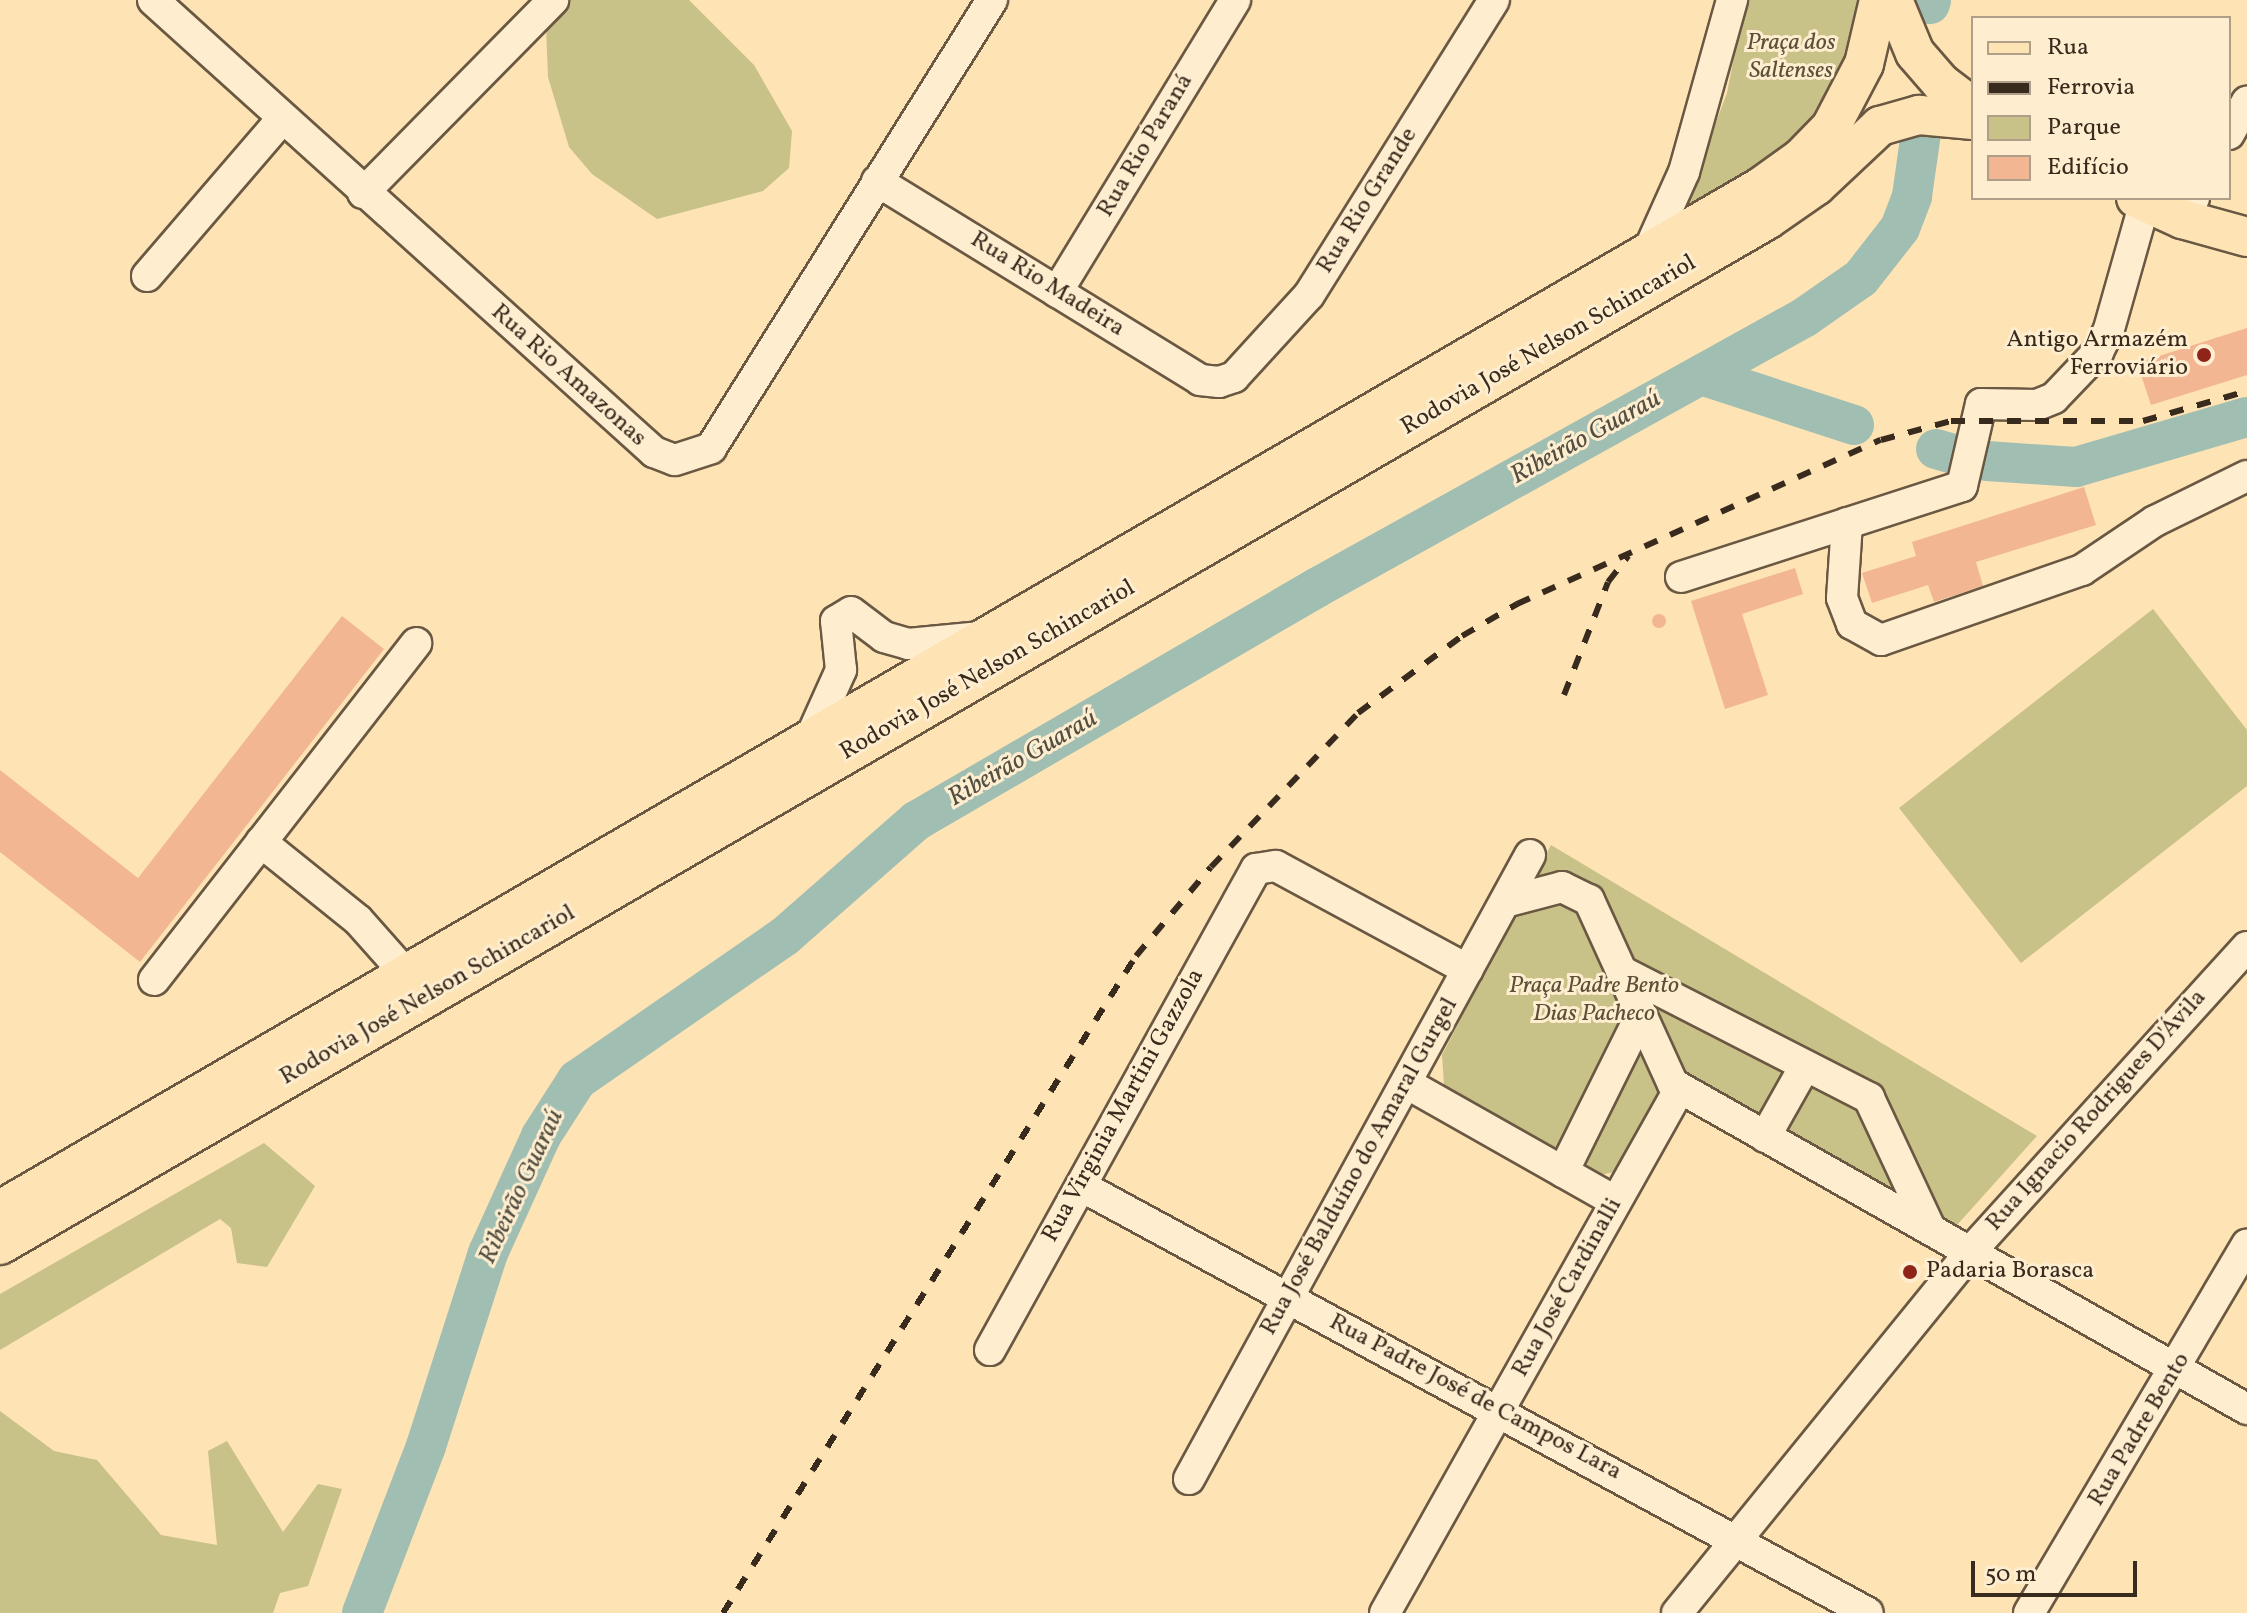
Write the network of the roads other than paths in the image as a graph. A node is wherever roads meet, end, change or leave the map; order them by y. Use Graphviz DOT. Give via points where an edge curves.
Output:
graph roads {
  1 [pos="153,0"];
  2 [pos="553,0"];
  3 [pos="992,0"];
  4 [pos="1235,0"];
  5 [pos="1494,0"];
  6 [pos="1731,0"];
  7 [pos="1879,0"];
  8 [pos="1893,0"];
  9 [pos="2247,102"];
  10 [pos="1971,106"];
  11 [pos="282,119"];
  12 [pos="1971,120"];
  13 [pos="2231,130"];
  14 [pos="877,181"];
  15 [pos="363,193"];
  16 [pos="2141,200"];
  17 [pos="2188,209"];
  18 [pos="2247,237"];
  19 [pos="1648,252"];
  20 [pos="147,276"];
  21 [pos="1057,292"];
  22 [pos="1219,382"];
  23 [pos="2247,476"];
  24 [pos="1847,523"];
  25 [pos="1681,577"];
  26 [pos="985,636"];
  27 [pos="416,643"];
  28 [pos="810,739"];
  29 [pos="261,842"];
  30 [pos="1530,855"];
  31 [pos="1505,902"];
  32 [pos="2247,947"];
  33 [pos="1468,970"];
  34 [pos="1621,971"];
  35 [pos="406,974"];
  36 [pos="154,980"];
  37 [pos="1641,1015"];
  38 [pos="1805,1066"];
  39 [pos="1406,1083"];
  40 [pos="1680,1088"];
  41 [pos="1765,1137"];
  42 [pos="1563,1172"];
  43 [pos="1081,1186"];
  44 [pos="1616,1202"];
  45 [pos="0,1210"];
  46 [pos="1929,1226"];
  47 [pos="0,1245"];
  48 [pos="2247,1245"];
  49 [pos="1972,1250"];
  50 [pos="1288,1297"];
  51 [pos="990,1350"];
  52 [pos="2176,1371"];
  53 [pos="2247,1409"];
  54 [pos="1499,1411"];
  55 [pos="1189,1479"];
  56 [pos="1737,1538"];
  57 [pos="1385,1613"];
  58 [pos="1677,1613"];
  59 [pos="1868,1613"];
  60 [pos="2029,1613"];
  1 -- 11 [label="street, Rua Rio Amazonas"];
  2 -- 15 [label="street"];
  3 -- 14 [label="street, Rua Rio Amazonas"];
  4 -- 21 [label="street, Rua Rio Paraná"];
  5 -- 22 [label="street, Rua Rio Grande" via="1309,295 1234,377"];
  6 -- 19 [label="street" via="1684,172"];
  7 -- 19 [label="main road, Rodovia José Nelson Schincariol" via="1864,64 1831,127 1801,158 1762,186"];
  8 -- 10 [label="main road" via="1915,53 1941,83"];
  9 -- 13 [label="street"];
  11 -- 15 [label="street, Rua Rio Amazonas"];
  11 -- 20 [label="street"];
  12 -- 47 [label="main road, Rodovia José Nelson Schincariol" via="1919,115 1880,126 1816,186 1767,220"];
  14 -- 15 [label="street, Rua Rio Amazonas" via="711,448 675,460 654,452"];
  14 -- 21 [label="street, Rua Rio Madeira"];
  16 -- 17 [label="main road"];
  16 -- 24 [label="street" via="2109,329 2081,376 2037,405 1981,404 1962,486"];
  17 -- 18 [label="main road"];
  19 -- 26 [label="main road, Rodovia José Nelson Schincariol"];
  21 -- 22 [label="street, Rua Rio Madeira" via="1200,380"];
  23 -- 24 [label="street" via="2155,521 2082,570 1881,640 1852,624 1842,598"];
  24 -- 25 [label="street"];
  26 -- 28 [label="main road, Rodovia José Nelson Schincariol"];
  26 -- 28 [label="street" via="908,644 884,637 851,612 843,616 836,621 841,670"];
  27 -- 29 [label="street"];
  28 -- 35 [label="main road, Rodovia José Nelson Schincariol"];
  29 -- 35 [label="street" via="358,920"];
  29 -- 36 [label="street"];
  30 -- 31 [label="street, Rua José Balduíno do Amaral Gurgel"];
  31 -- 33 [label="street, Rua José Balduíno do Amaral Gurgel"];
  31 -- 34 [label="street" via="1562,887 1579,891 1589,900"];
  32 -- 49 [label="street, Rua Ignacio Rodrigues D'Ávila"];
  33 -- 39 [label="street, Rua José Balduíno do Amaral Gurgel"];
  33 -- 43 [label="street, Rua Virginia Martini Gazzola" via="1276,866 1262,865"];
  34 -- 37 [label="street"];
  34 -- 38 [label="street"];
  35 -- 45 [label="main road, Rodovia José Nelson Schincariol"];
  37 -- 40 [label="street" via="1673,1084"];
  37 -- 42 [label="street"];
  38 -- 41 [label="street"];
  38 -- 46 [label="street" via="1869,1098"];
  39 -- 42 [label="street"];
  39 -- 50 [label="street, Rua José Balduíno do Amaral Gurgel"];
  40 -- 41 [label="street"];
  40 -- 44 [label="street, Rua José Cardinalli"];
  41 -- 46 [label="street"];
  42 -- 44 [label="street"];
  43 -- 50 [label="street, Rua Padre José de Campos Lara"];
  43 -- 51 [label="street, Rua Virginia Martini Gazzola"];
  44 -- 54 [label="street, Rua José Cardinalli"];
  46 -- 49 [label="street"];
  48 -- 52 [label="street, Rua Padre Bento"];
  49 -- 52 [label="street"];
  49 -- 56 [label="street, Rua Ignacio Rodrigues D'Ávila"];
  50 -- 54 [label="street, Rua Padre José de Campos Lara"];
  50 -- 55 [label="street, Rua José Balduíno do Amaral Gurgel"];
  52 -- 53 [label="street"];
  52 -- 60 [label="street, Rua Padre Bento"];
  54 -- 56 [label="street, Rua Padre José de Campos Lara"];
  54 -- 57 [label="street, Rua José Cardinalli"];
  56 -- 58 [label="street, Rua Ignacio Rodrigues D'Ávila"];
  56 -- 59 [label="street, Rua Padre José de Campos Lara"];
}
